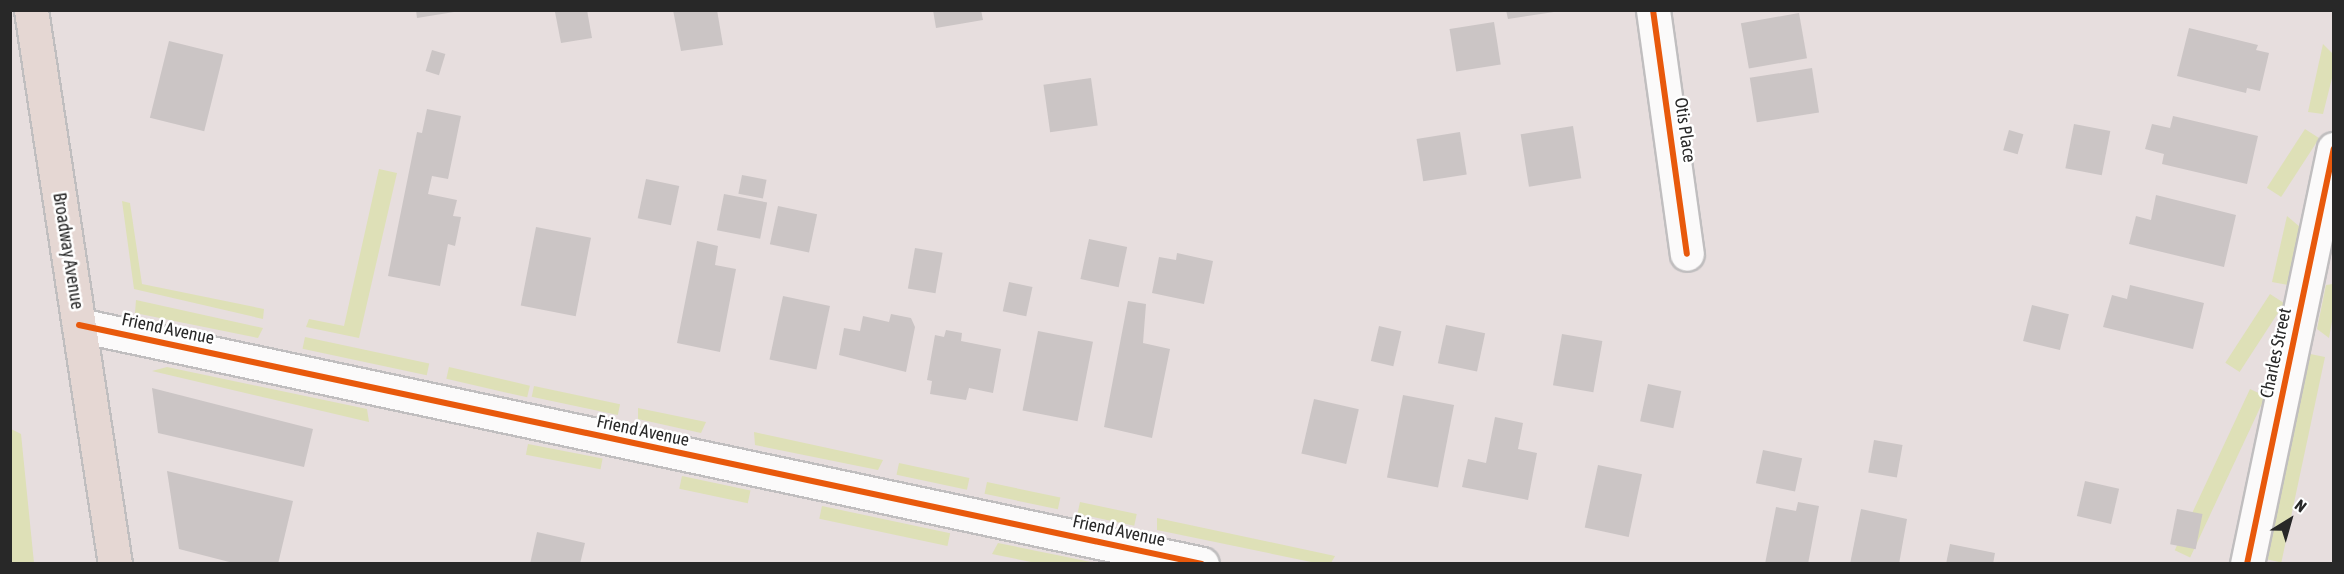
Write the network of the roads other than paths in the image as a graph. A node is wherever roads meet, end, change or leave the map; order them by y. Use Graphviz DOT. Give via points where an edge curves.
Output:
graph roads {
  1 [pos="32,10"];
  2 [pos="1653,10"];
  3 [pos="2334,149"];
  4 [pos="1687,254"];
  5 [pos="79,325"];
  6 [pos="115,564"];
  7 [pos="1202,564"];
  8 [pos="2247,564"];
  1 -- 5 [label="main road, Broadway Avenue"];
  2 -- 4 [label="street, Otis Place"];
  3 -- 8 [label="street, Charles Street"];
  5 -- 6 [label="main road, Broadway Avenue"];
  5 -- 7 [label="street, Friend Avenue"];
}
